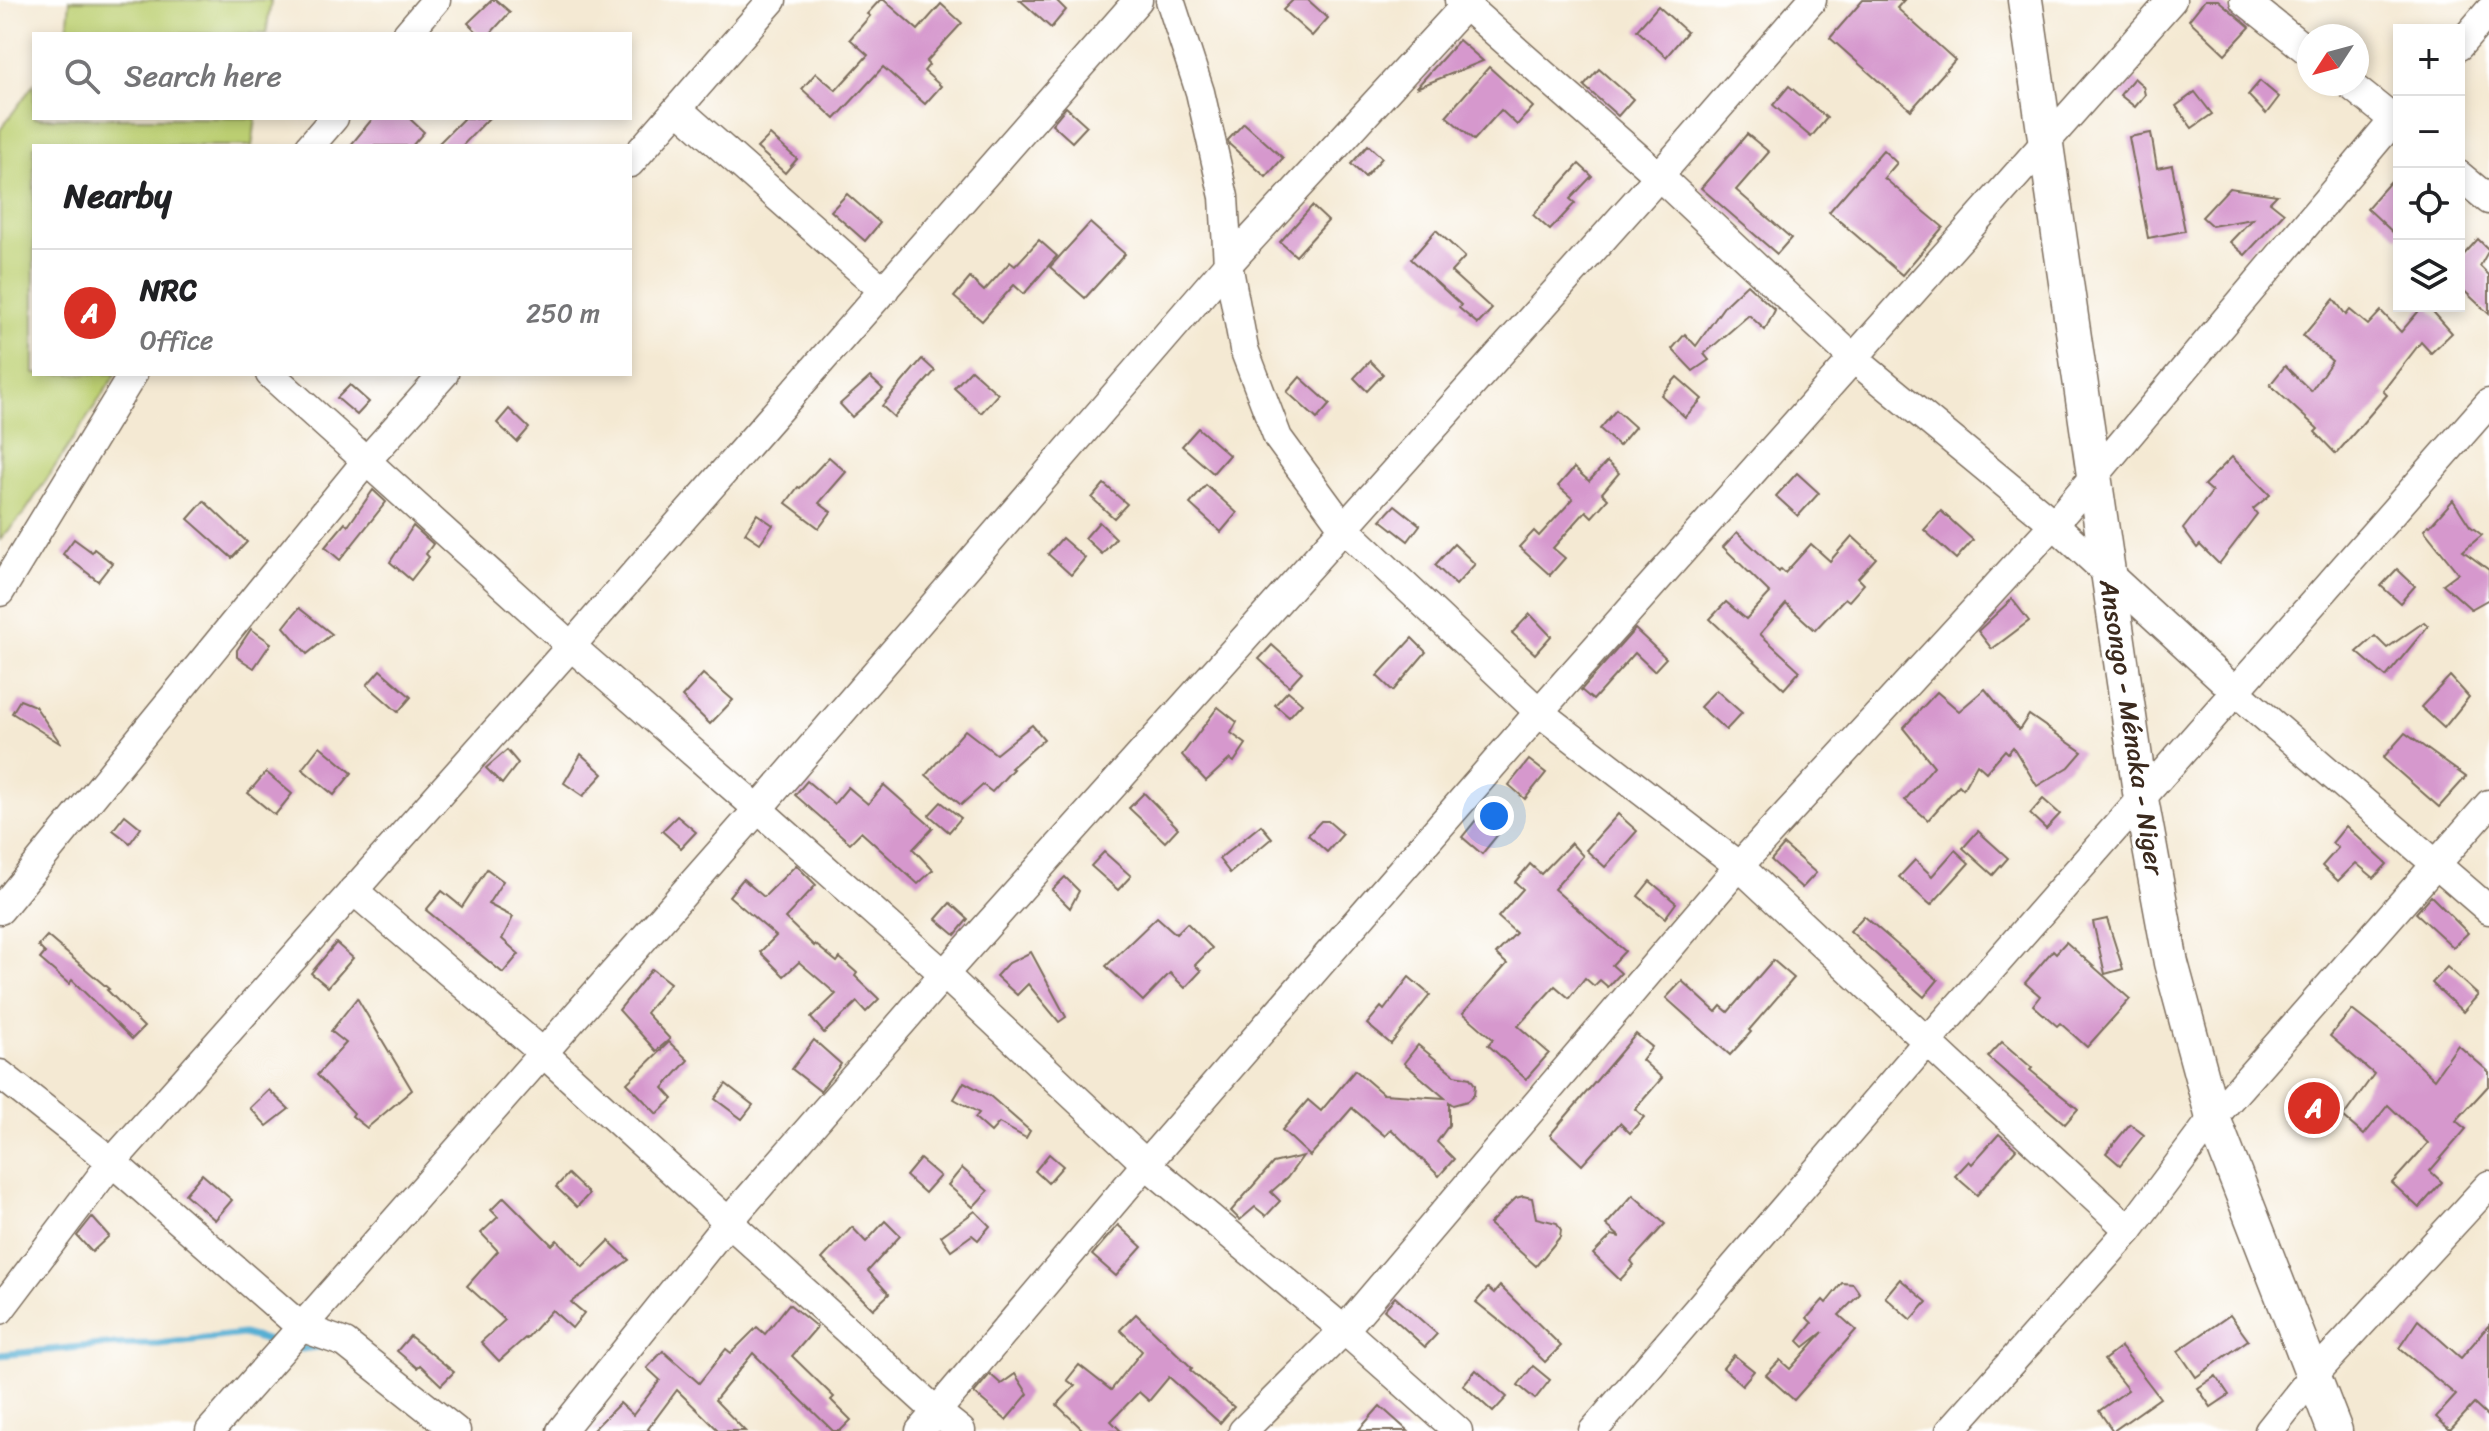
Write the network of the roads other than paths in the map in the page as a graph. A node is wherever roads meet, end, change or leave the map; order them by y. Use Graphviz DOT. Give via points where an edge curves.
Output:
graph roads {
  1 [pos="436,0"];
  2 [pos="772,0"];
  3 [pos="1138,0"];
  4 [pos="1170,0"];
  5 [pos="1812,0"];
  6 [pos="2025,0"];
  7 [pos="2172,0"];
  8 [pos="2244,0"];
  9 [pos="1465,2"];
  10 [pos="2489,11"];
  11 [pos="409,32"];
  12 [pos="2465,39"];
  13 [pos="2297,42"];
  14 [pos="2365,96"];
  15 [pos="678,109"];
  16 [pos="2393,116"];
  17 [pos="332,120"];
  18 [pos="2393,124"];
  19 [pos="2046,141"];
  20 [pos="312,144"];
  21 [pos="632,161"];
  22 [pos="1659,176"];
  23 [pos="2465,180"];
  24 [pos="2489,200"];
  25 [pos="1228,264"];
  26 [pos="884,291"];
  27 [pos="1853,358"];
  28 [pos="132,376"];
  29 [pos="272,376"];
  30 [pos="442,376"];
  31 [pos="2489,403"];
  32 [pos="367,460"];
  33 [pos="2093,478"];
  34 [pos="2054,524"];
  35 [pos="1344,528"];
  36 [pos="2107,573"];
  37 [pos="0,592"];
  38 [pos="571,646"];
  39 [pos="2235,691"];
  40 [pos="1539,712"];
  41 [pos="2141,799"];
  42 [pos="2489,804"];
  43 [pos="758,809"];
  44 [pos="2436,863"];
  45 [pos="1739,866"];
  46 [pos="353,890"];
  47 [pos="0,910"];
  48 [pos="2489,910"];
  49 [pos="944,974"];
  50 [pos="1926,1043"];
  51 [pos="542,1052"];
  52 [pos="0,1074"];
  53 [pos="2213,1118"];
  54 [pos="112,1162"];
  55 [pos="1146,1164"];
  56 [pos="2489,1185"];
  57 [pos="729,1221"];
  58 [pos="2129,1230"];
  59 [pos="0,1310"];
  60 [pos="301,1327"];
  61 [pos="1344,1330"];
  62 [pos="2312,1377"];
  63 [pos="929,1422"];
  64 [pos="210,1431"];
  65 [pos="456,1431"];
  66 [pos="561,1431"];
  67 [pos="961,1431"];
  68 [pos="1243,1431"];
  69 [pos="1458,1431"];
  70 [pos="1593,1431"];
  71 [pos="1950,1431"];
  72 [pos="2269,1431"];
  73 [pos="2335,1431"];
  1 -- 11 [label="street"];
  2 -- 15 [label="street"];
  3 -- 26 [label="street"];
  4 -- 25 [label="street" via="1200,92 1224,197"];
  5 -- 22 [label="street"];
  6 -- 19 [label="main road, Ansongo - Ménaka - Niger"];
  7 -- 19 [label="street"];
  8 -- 13 [label="street"];
  9 -- 22 [label="street"];
  9 -- 25 [label="street"];
  10 -- 12 [label="street"];
  14 -- 16 [label="street"];
  15 -- 21 [label="street"];
  15 -- 26 [label="street"];
  17 -- 20 [label="street"];
  18 -- 33 [label="street"];
  19 -- 27 [label="street"];
  19 -- 33 [label="main road, Ansongo - Ménaka - Niger"];
  22 -- 27 [label="street"];
  22 -- 35 [label="street"];
  23 -- 24 [label="street"];
  25 -- 35 [label="street" via="1244,349 1278,438"];
  25 -- 43 [label="street"];
  26 -- 38 [label="street"];
  27 -- 34 [label="street"];
  27 -- 40 [label="street"];
  28 -- 37 [label="street"];
  29 -- 32 [label="street"];
  30 -- 32 [label="street"];
  31 -- 39 [label="street"];
  32 -- 38 [label="street"];
  32 -- 47 [label="street"];
  33 -- 34 [label="street"];
  33 -- 36 [label="main road, Ansongo - Ménaka - Niger"];
  34 -- 36 [label="street"];
  34 -- 45 [label="street"];
  35 -- 40 [label="street"];
  35 -- 49 [label="street"];
  36 -- 39 [label="street"];
  36 -- 41 [label="main road, Ansongo - Ménaka - Niger"];
  38 -- 43 [label="street"];
  38 -- 46 [label="street"];
  39 -- 41 [label="street"];
  39 -- 44 [label="street"];
  40 -- 45 [label="street"];
  40 -- 55 [label="street"];
  41 -- 50 [label="street"];
  41 -- 53 [label="main road, Ansongo - Ménaka - Niger" via="2171,963"];
  42 -- 44 [label="street"];
  43 -- 49 [label="street"];
  43 -- 51 [label="street"];
  44 -- 48 [label="street"];
  44 -- 53 [label="street"];
  45 -- 50 [label="street"];
  45 -- 61 [label="street"];
  46 -- 51 [label="street"];
  46 -- 54 [label="street"];
  49 -- 55 [label="street"];
  49 -- 57 [label="street"];
  50 -- 58 [label="street"];
  50 -- 70 [label="street"];
  51 -- 57 [label="street"];
  51 -- 60 [label="street"];
  52 -- 54 [label="street"];
  53 -- 58 [label="street"];
  53 -- 62 [label="main road, Ansongo - Ménaka - Niger"];
  54 -- 59 [label="street"];
  54 -- 60 [label="street"];
  55 -- 61 [label="street"];
  55 -- 63 [label="street"];
  56 -- 62 [label="street"];
  57 -- 63 [label="street"];
  57 -- 66 [label="street"];
  58 -- 71 [label="street"];
  60 -- 64 [label="street"];
  60 -- 65 [label="street" via="345,1343"];
  61 -- 68 [label="street"];
  61 -- 69 [label="street"];
  62 -- 72 [label="street"];
  62 -- 73 [label="main road, Ansongo - Ménaka - Niger"];
  63 -- 67 [label="street"];
}
